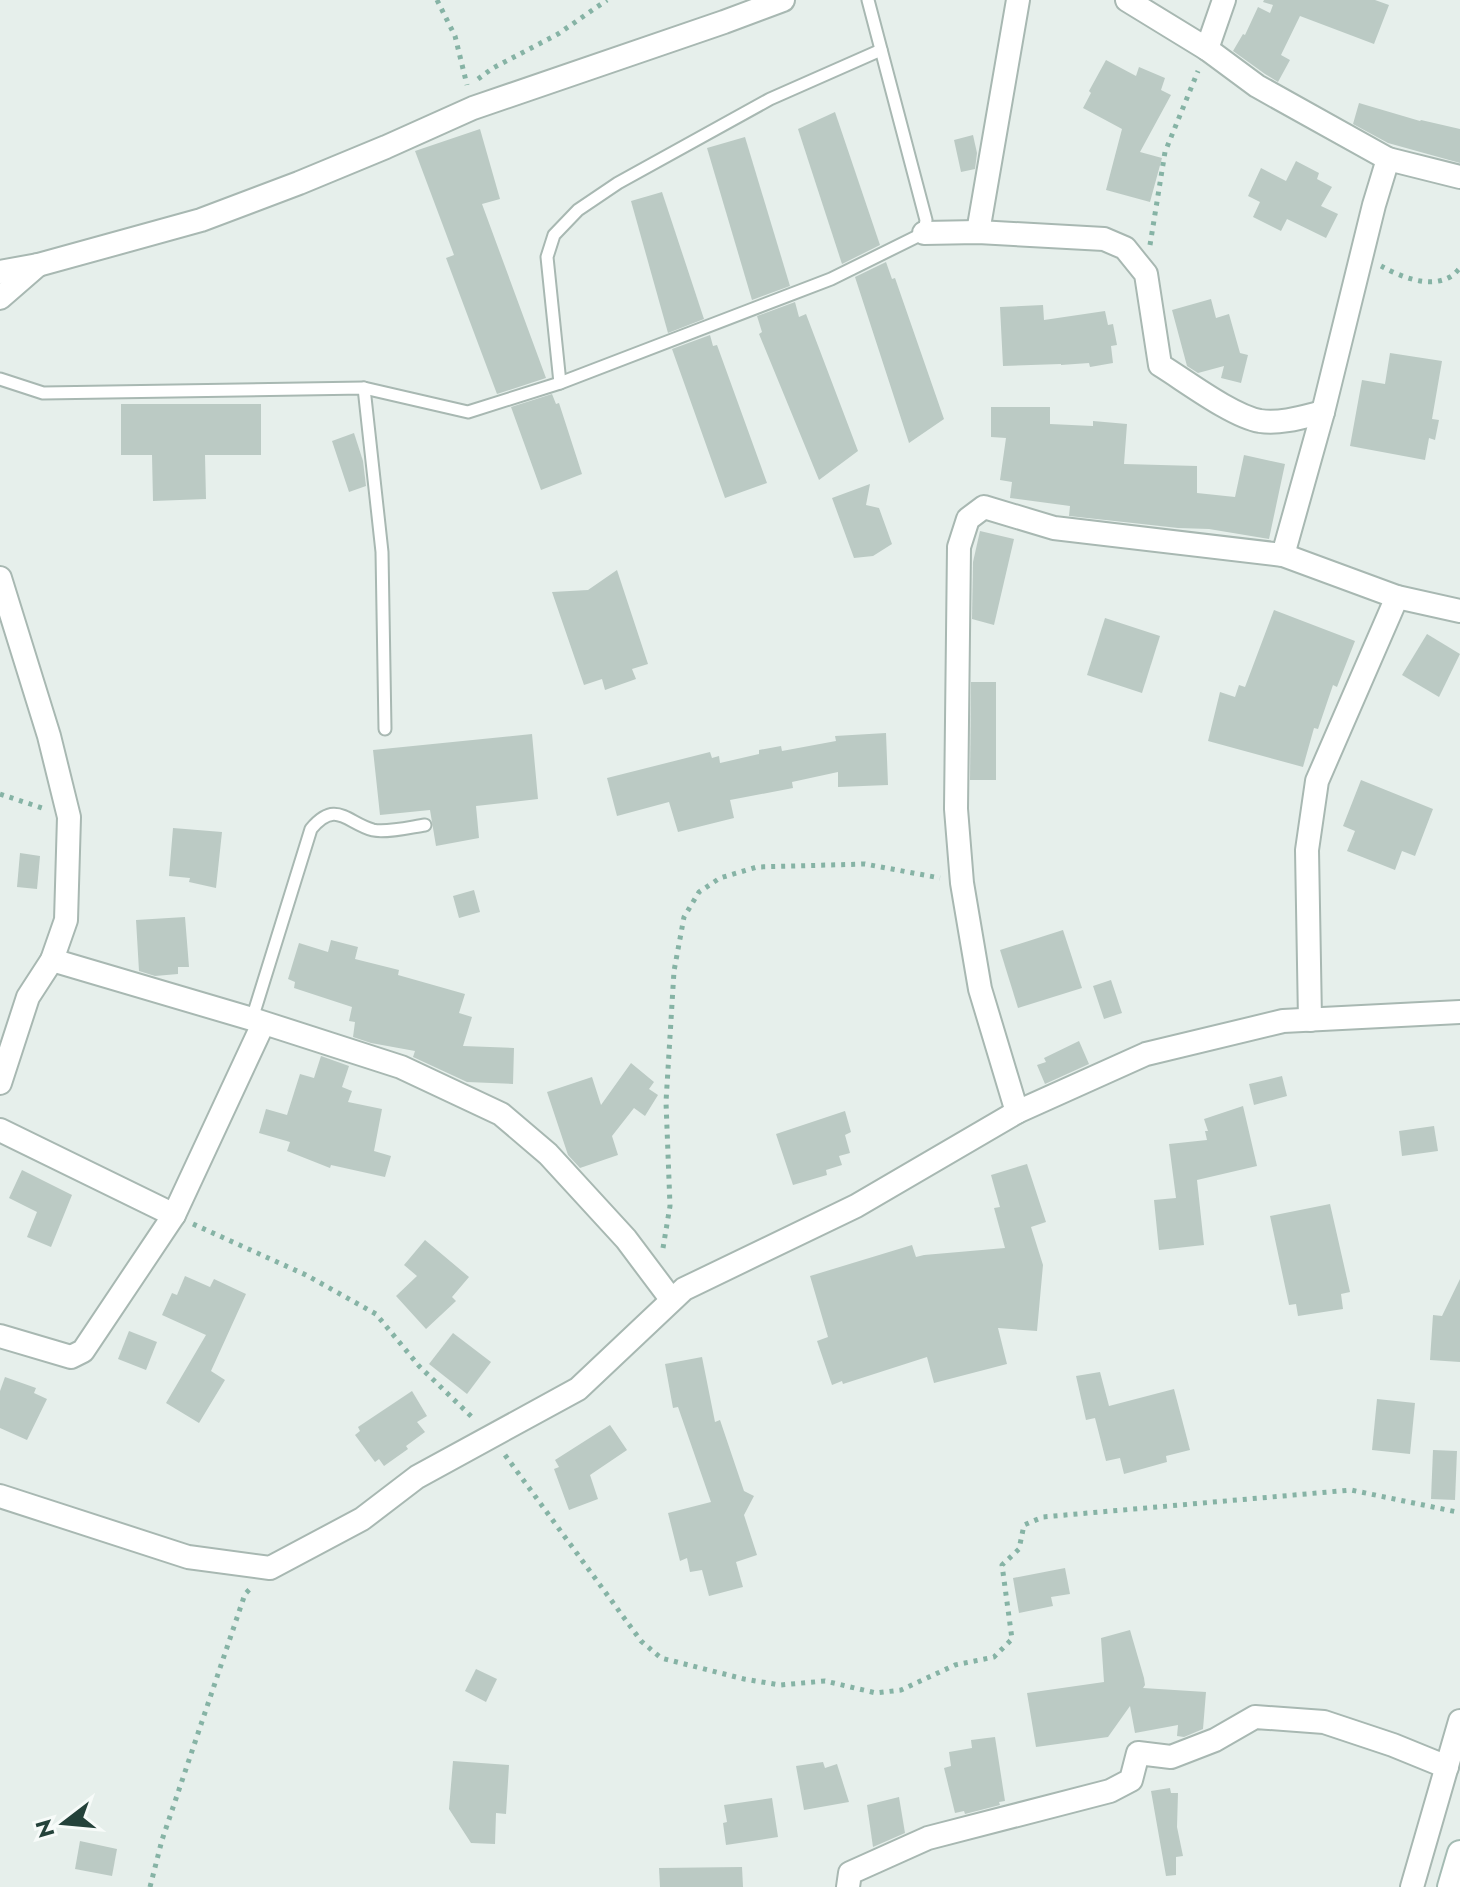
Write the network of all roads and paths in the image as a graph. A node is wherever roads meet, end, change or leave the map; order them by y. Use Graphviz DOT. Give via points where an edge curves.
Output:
graph roads {
  1 [pos="437,0"];
  2 [pos="607,0"];
  3 [pos="783,0"];
  4 [pos="868,0"];
  5 [pos="1018,0"];
  6 [pos="1127,0"];
  7 [pos="1224,0"];
  8 [pos="1207,49"];
  9 [pos="881,50"];
  10 [pos="1388,159"];
  11 [pos="1460,177"];
  12 [pos="978,232"];
  13 [pos="924,233"];
  14 [pos="1362,256"];
  15 [pos="38,265"];
  16 [pos="1460,268"];
  17 [pos="0,272"];
  18 [pos="1146,274"];
  19 [pos="0,298"];
  20 [pos="0,379"];
  21 [pos="560,383"];
  22 [pos="364,388"];
  23 [pos="1323,412"];
  24 [pos="1283,555"];
  25 [pos="0,578"];
  26 [pos="1397,597"];
  27 [pos="1460,611"];
  28 [pos="385,729"];
  29 [pos="0,794"];
  30 [pos="69,817"];
  31 [pos="425,825"];
  32 [pos="962,883"];
  33 [pos="52,960"];
  34 [pos="1460,1012"];
  35 [pos="1310,1020"];
  36 [pos="258,1021"];
  37 [pos="0,1083"];
  38 [pos="1017,1112"];
  39 [pos="0,1130"];
  40 [pos="174,1215"];
  41 [pos="658,1280"];
  42 [pos="671,1299"];
  43 [pos="0,1336"];
  44 [pos="491,1435"];
  45 [pos="0,1496"];
  46 [pos="1460,1512"];
  47 [pos="270,1568"];
  48 [pos="1460,1721"];
  49 [pos="1447,1767"];
  50 [pos="1460,1853"];
  51 [pos="150,1887"];
  52 [pos="848,1887"];
  53 [pos="1412,1887"];
  54 [pos="1450,1887"];
  1 -- 2 [label="path" via="455,36 468,88"];
  3 -- 15 [label="street" via="473,108 201,220"];
  4 -- 9 [label="lane"];
  5 -- 12 [label="street"];
  6 -- 8 [label="street"];
  7 -- 8 [label="street"];
  8 -- 10 [label="street" via="1257,86"];
  8 -- 18 [label="path" via="1165,152"];
  9 -- 13 [label="lane" via="926,220"];
  9 -- 21 [label="lane" via="770,99 578,210 554,235 547,257"];
  10 -- 11 [label="street"];
  10 -- 14 [label="street"];
  12 -- 13 [label="street"];
  12 -- 18 [label="street" via="1104,239 1125,248"];
  13 -- 21 [label="lane" via="831,279"];
  14 -- 16 [label="path" via="1400,276 1427,282 1450,277"];
  14 -- 23 [label="street"];
  15 -- 17 [label="street"];
  15 -- 19 [label="street"];
  18 -- 23 [label="street" via="1160,365 1230,409 1260,421"];
  20 -- 22 [label="lane" via="43,393"];
  21 -- 22 [label="lane" via="468,412"];
  22 -- 28 [label="lane" via="382,552"];
  23 -- 24 [label="street"];
  24 -- 26 [label="street"];
  24 -- 32 [label="street" via="1054,528 984,507 968,519 959,547 956,809"];
  25 -- 30 [label="street"];
  26 -- 27 [label="street"];
  26 -- 35 [label="street" via="1317,781 1307,850"];
  29 -- 30 [label="path"];
  30 -- 33 [label="street" via="66,920"];
  31 -- 36 [label="lane" via="375,830 340,814 320,818 311,829"];
  32 -- 38 [label="street" via="980,989"];
  32 -- 41 [label="path" via="865,864 757,867 720,878 699,892 684,917 674,971 666,1102 670,1206"];
  33 -- 36 [label="street"];
  33 -- 37 [label="street" via="28,997"];
  34 -- 35 [label="street"];
  35 -- 38 [label="street" via="1283,1021 1146,1054"];
  36 -- 40 [label="street"];
  36 -- 41 [label="street" via="401,1067 501,1114 548,1154"];
  38 -- 42 [label="street" via="856,1206"];
  39 -- 40 [label="street"];
  40 -- 43 [label="street" via="83,1351 71,1357"];
  40 -- 44 [label="path" via="306,1275 376,1314 419,1366"];
  41 -- 42 [label="street"];
  42 -- 44 [label="street" via="578,1389"];
  44 -- 46 [label="path" via="641,1641 661,1658 780,1685 825,1681 876,1693 901,1690 955,1665 994,1657 1012,1639 1002,1565 1019,1549 1024,1525 1043,1517 1351,1490"];
  44 -- 47 [label="street" via="417,1477 362,1519"];
  45 -- 47 [label="street" via="188,1557"];
  47 -- 51 [label="path" via="245,1594"];
  48 -- 49 [label="street"];
  49 -- 52 [label="street" via="1324,1722 1255,1717 1171,1757 1138,1753 1131,1780 1110,1791 928,1838 850,1873"];
  49 -- 53 [label="street"];
  50 -- 54 [label="main road"];
}
